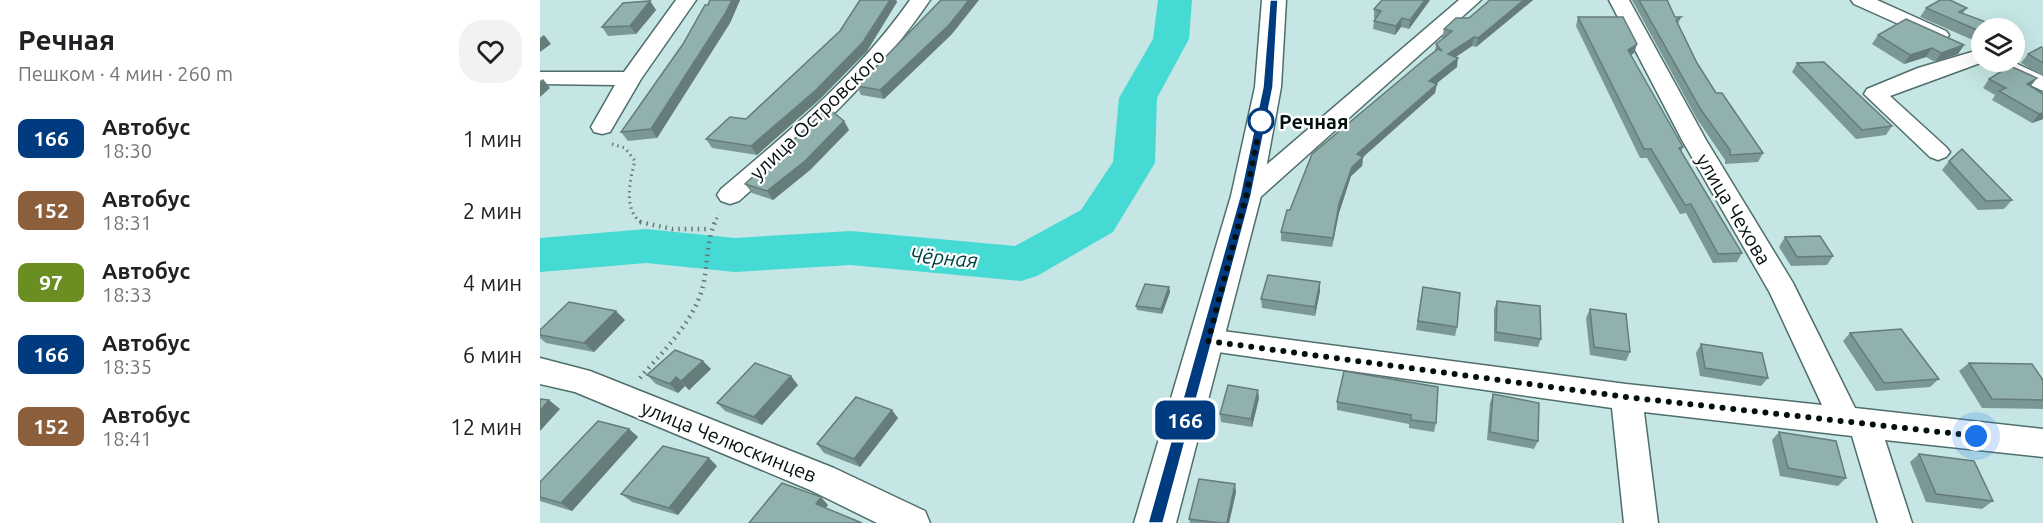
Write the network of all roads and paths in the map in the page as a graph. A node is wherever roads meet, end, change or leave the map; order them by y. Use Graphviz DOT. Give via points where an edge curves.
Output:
graph roads {
  1 [pos="686,0"];
  2 [pos="920,0"];
  3 [pos="1274,0"];
  4 [pos="1471,0"];
  5 [pos="1619,0"];
  6 [pos="1861,0"];
  7 [pos="1971,49"];
  8 [pos="1971,58"];
  9 [pos="2018,72"];
  10 [pos="540,78"];
  11 [pos="630,79"];
  12 [pos="2043,84"];
  13 [pos="602,127"];
  14 [pos="1938,152"];
  15 [pos="730,195"];
  16 [pos="1246,196"];
  17 [pos="709,230"];
  18 [pos="1208,341"];
  19 [pos="540,371"];
  20 [pos="1626,397"];
  21 [pos="623,398"];
  22 [pos="1854,422"];
  23 [pos="2043,443"];
  24 [pos="913,523"];
  25 [pos="1155,523"];
  26 [pos="1641,523"];
  27 [pos="1895,523"];
  1 -- 11 [label="street"];
  2 -- 15 [label="street, улица Островского" via="891,43 838,100"];
  3 -- 16 [label="main road" via="1268,87"];
  4 -- 16 [label="street"];
  5 -- 22 [label="street, улица Чехова"];
  6 -- 7 [label="street"];
  8 -- 14 [label="street" via="1875,94"];
  9 -- 12 [label="street"];
  10 -- 11 [label="street"];
  11 -- 13 [label="street"];
  13 -- 17 [label="path" via="599,141 624,148 635,161 629,181 629,207 641,223"];
  15 -- 17 [label="path"];
  16 -- 18 [label="main road"];
  17 -- 21 [label="path" via="703,288 681,329"];
  18 -- 20 [label="street"];
  18 -- 25 [label="main road"];
  19 -- 21 [label="street, улица Челюскинцев" via="579,380"];
  20 -- 22 [label="street"];
  20 -- 26 [label="street"];
  21 -- 24 [label="street, улица Челюскинцев" via="822,479"];
  22 -- 23 [label="street"];
  22 -- 27 [label="street, улица Чехова"];
}
